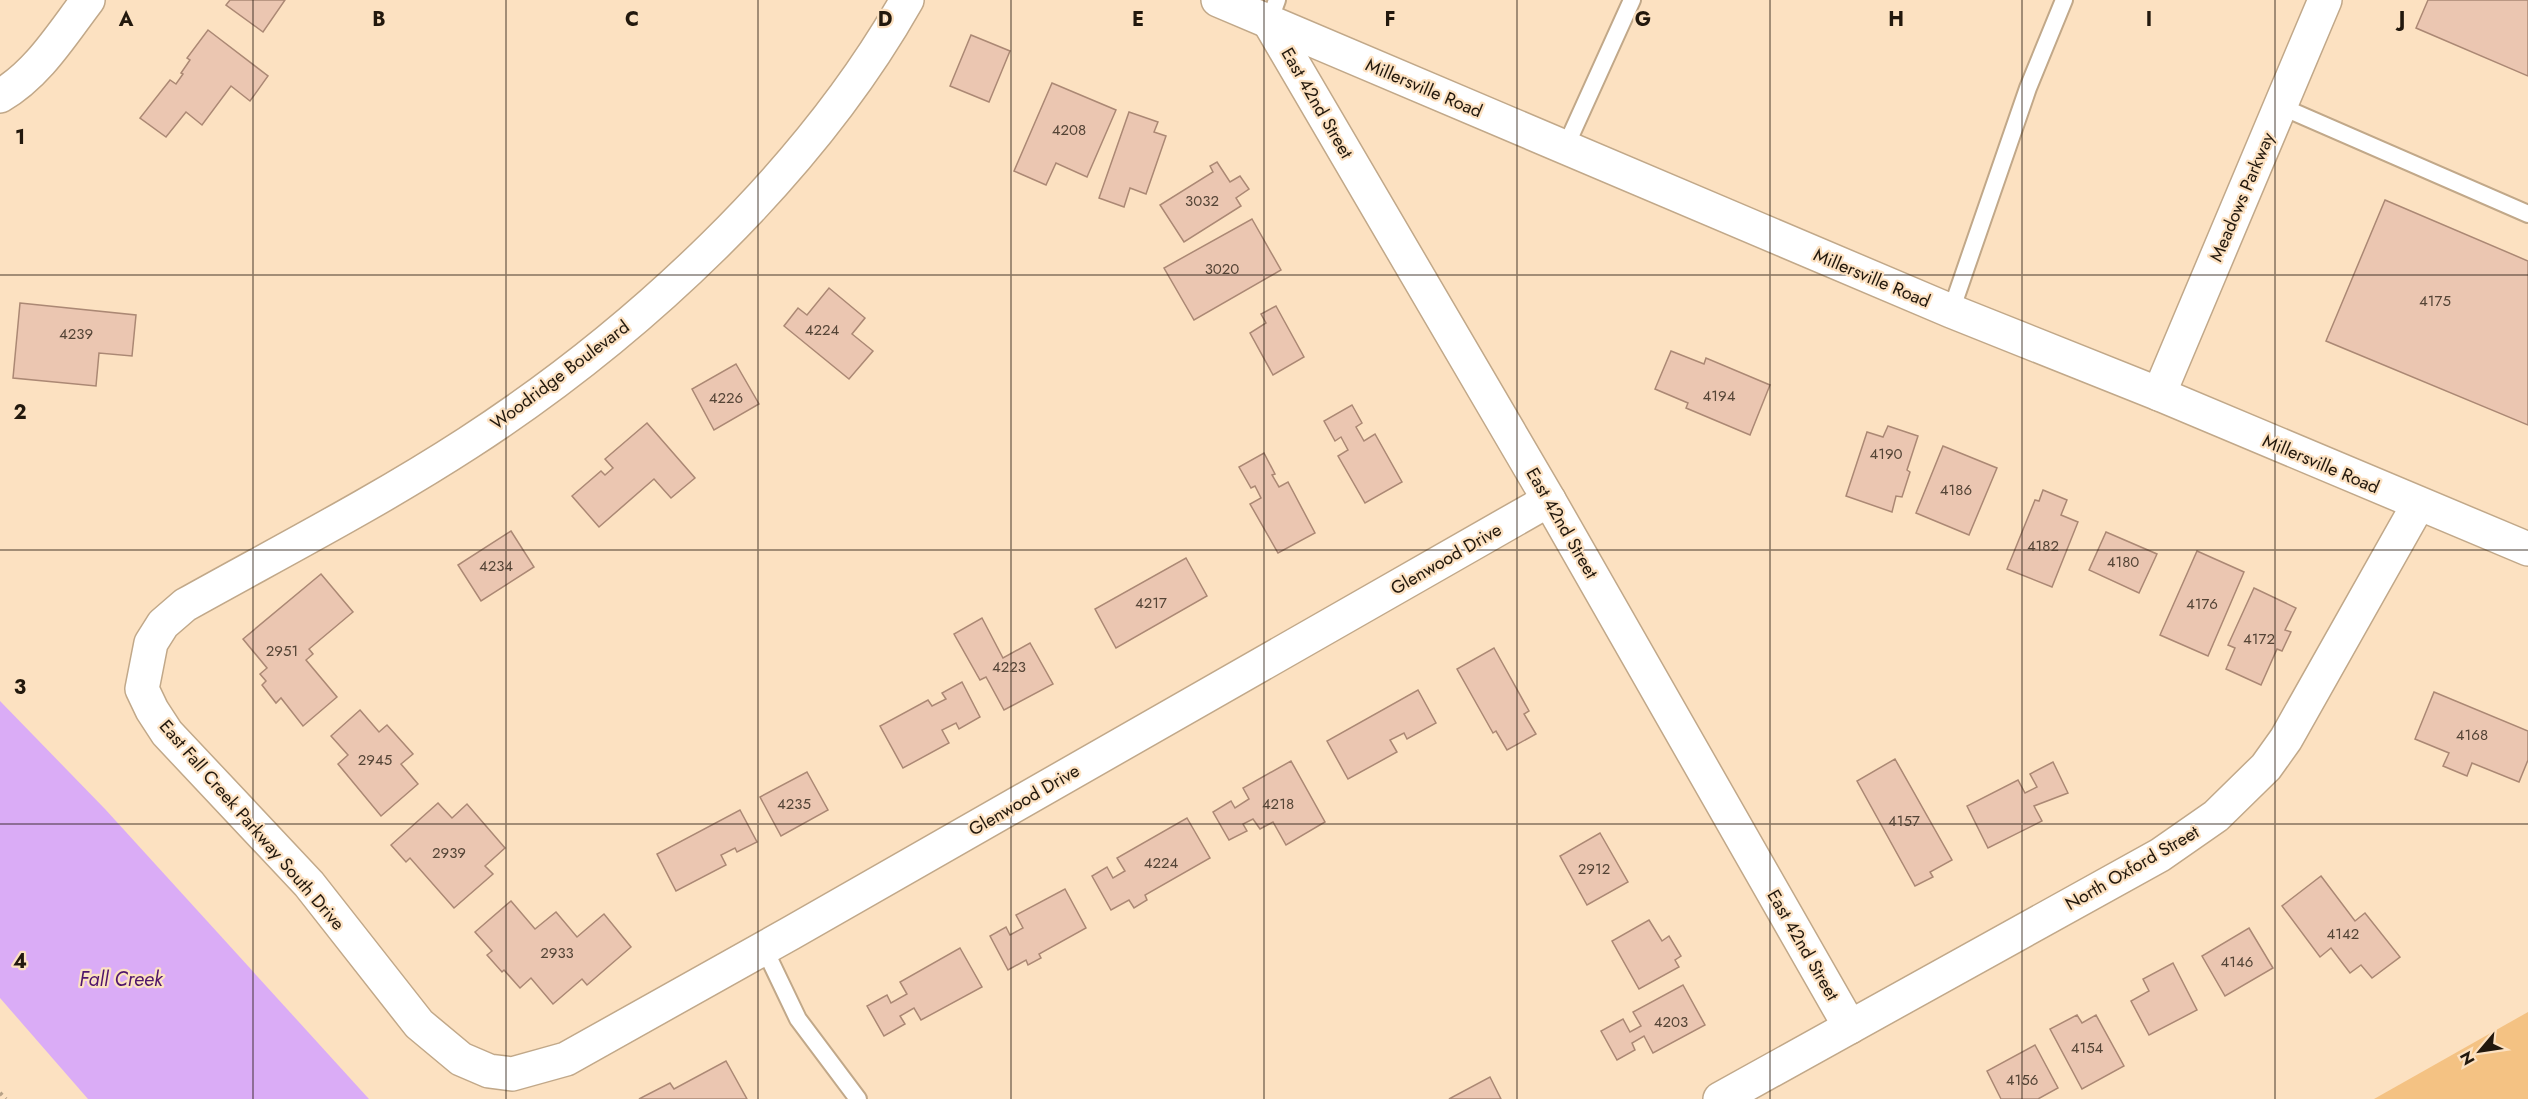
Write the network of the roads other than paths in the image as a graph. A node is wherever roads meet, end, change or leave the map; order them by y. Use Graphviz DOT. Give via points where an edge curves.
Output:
graph roads {
  1 [pos="88,0"];
  2 [pos="907,0"];
  3 [pos="1218,0"];
  4 [pos="1632,0"];
  5 [pos="2064,0"];
  6 [pos="2325,0"];
  7 [pos="1273,11"];
  8 [pos="0,96"];
  9 [pos="2280,106"];
  10 [pos="1565,148"];
  11 [pos="2528,214"];
  12 [pos="1951,312"];
  13 [pos="2159,394"];
  14 [pos="1549,501"];
  15 [pos="2418,505"];
  16 [pos="2528,549"];
  17 [pos="147,664"];
  18 [pos="764,948"];
  19 [pos="1850,1027"];
  20 [pos="489,1071"];
  21 [pos="858,1099"];
  22 [pos="1720,1099"];
  1 -- 8 [label="street" via="41,61"];
  2 -- 17 [label="street, Woodridge Boulevard" via="820,129 750,208 641,312 527,403 449,455 173,613 151,643"];
  3 -- 7 [label="street, Millersville Road"];
  4 -- 10 [label="lane"];
  5 -- 12 [label="lane" via="2028,88"];
  6 -- 9 [label="street, Meadows Parkway"];
  7 -- 10 [label="street, Millersville Road"];
  7 -- 14 [label="street, East 42nd Street"];
  9 -- 11 [label="lane"];
  9 -- 13 [label="street, Meadows Parkway"];
  10 -- 12 [label="street, Millersville Road"];
  12 -- 13 [label="street, Millersville Road"];
  13 -- 15 [label="street, Millersville Road"];
  14 -- 18 [label="street, Glenwood Drive"];
  14 -- 19 [label="street, East 42nd Street"];
  15 -- 16 [label="street, Millersville Road"];
  15 -- 19 [label="street, North Oxford Street" via="2286,739 2254,780 2223,810 2160,855"];
  17 -- 20 [label="street, East Fall Creek Parkway South Drive" via="142,689 167,733 309,884 419,1024 460,1059"];
  18 -- 20 [label="street, Glenwood Drive" via="566,1059 512,1074"];
  18 -- 21 [label="lane" via="798,1019"];
  19 -- 22 [label="street, North Oxford Street"];
}
